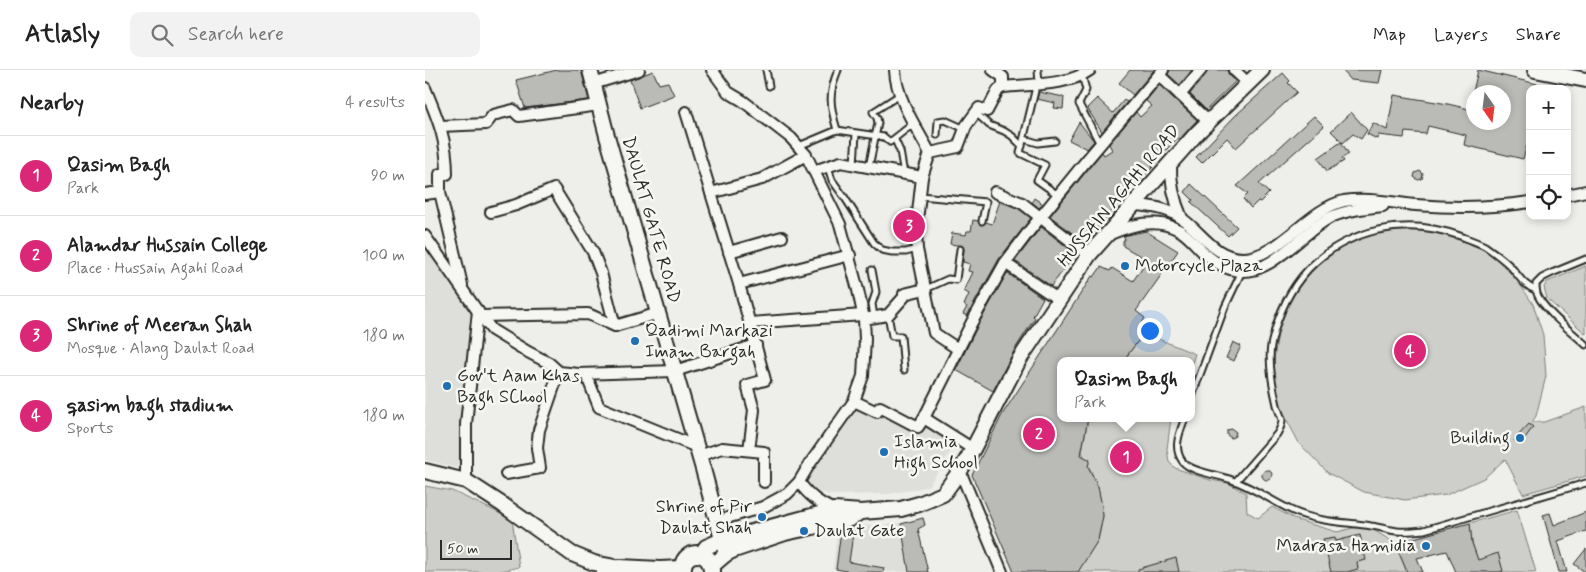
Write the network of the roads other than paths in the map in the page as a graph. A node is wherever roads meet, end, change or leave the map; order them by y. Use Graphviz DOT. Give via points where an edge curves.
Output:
graph roads {
  1 [pos="639,70"];
  2 [pos="713,70"];
  3 [pos="766,70"];
  4 [pos="837,70"];
  5 [pos="895,70"];
  6 [pos="993,70"];
  7 [pos="1038,70"];
  8 [pos="1201,70"];
  9 [pos="1234,70"];
  10 [pos="1262,70"];
  11 [pos="1535,70"];
  12 [pos="1161,72"];
  13 [pos="1086,73"];
  14 [pos="592,77"];
  15 [pos="1586,80"];
  16 [pos="1248,83"];
  17 [pos="1036,84"];
  18 [pos="769,86"];
  19 [pos="1003,87"];
  20 [pos="425,88"];
  21 [pos="901,94"];
  22 [pos="1180,95"];
  23 [pos="599,106"];
  24 [pos="686,112"];
  25 [pos="976,113"];
  26 [pos="1209,122"];
  27 [pos="915,123"];
  28 [pos="441,126"];
  29 [pos="965,129"];
  30 [pos="837,130"];
  31 [pos="856,134"];
  32 [pos="876,135"];
  33 [pos="937,135"];
  34 [pos="1024,139"];
  35 [pos="895,140"];
  36 [pos="1055,141"];
  37 [pos="1100,144"];
  38 [pos="799,146"];
  39 [pos="1022,146"];
  40 [pos="930,153"];
  41 [pos="806,155"];
  42 [pos="1171,163"];
  43 [pos="854,164"];
  44 [pos="828,166"];
  45 [pos="869,167"];
  46 [pos="814,171"];
  47 [pos="903,174"];
  48 [pos="922,177"];
  49 [pos="1586,191"];
  50 [pos="440,192"];
  51 [pos="995,192"];
  52 [pos="711,193"];
  53 [pos="425,194"];
  54 [pos="1571,194"];
  55 [pos="1058,195"];
  56 [pos="920,196"];
  57 [pos="1526,202"];
  58 [pos="1399,204"];
  59 [pos="1134,205"];
  60 [pos="491,212"];
  61 [pos="1039,218"];
  62 [pos="1182,218"];
  63 [pos="982,221"];
  64 [pos="1108,234"];
  65 [pos="425,236"];
  66 [pos="782,237"];
  67 [pos="917,249"];
  68 [pos="960,249"];
  69 [pos="729,252"];
  70 [pos="850,255"];
  71 [pos="1089,255"];
  72 [pos="1586,259"];
  73 [pos="1005,264"];
  74 [pos="872,270"];
  75 [pos="1242,271"];
  76 [pos="739,284"];
  77 [pos="925,289"];
  78 [pos="1536,290"];
  79 [pos="464,291"];
  80 [pos="1059,300"];
  81 [pos="659,313"];
  82 [pos="479,314"];
  83 [pos="888,315"];
  84 [pos="867,317"];
  85 [pos="750,322"];
  86 [pos="615,326"];
  87 [pos="756,345"];
  88 [pos="1586,346"];
  89 [pos="958,349"];
  90 [pos="904,370"];
  91 [pos="675,371"];
  92 [pos="559,372"];
  93 [pos="586,374"];
  94 [pos="1195,388"];
  95 [pos="854,401"];
  96 [pos="924,418"];
  97 [pos="1184,422"];
  98 [pos="973,449"];
  99 [pos="749,450"];
  100 [pos="698,452"];
  101 [pos="425,471"];
  102 [pos="960,471"];
  103 [pos="506,474"];
  104 [pos="466,481"];
  105 [pos="1236,481"];
  106 [pos="764,482"];
  107 [pos="799,482"];
  108 [pos="1586,483"];
  109 [pos="834,510"];
  110 [pos="861,512"];
  111 [pos="717,523"];
  112 [pos="722,540"];
  113 [pos="726,554"];
  114 [pos="709,564"];
  115 [pos="613,570"];
  116 [pos="683,571"];
  117 [pos="1002,572"];
  1 -- 14 [label="street"];
  2 -- 38 [label="street" via="728,92"];
  3 -- 18 [label="lane"];
  4 -- 30 [label="lane" via="830,107"];
  5 -- 21 [label="street"];
  6 -- 19 [label="street" via="1003,77"];
  7 -- 17 [label="lane"];
  8 -- 22 [label="street"];
  9 -- 16 [label="street"];
  10 -- 16 [label="main road, HUSSAIN AGAHI ROAD"];
  11 -- 15 [label="main road"];
  12 -- 22 [label="street"];
  12 -- 37 [label="street"];
  13 -- 17 [label="street" via="1069,80"];
  13 -- 37 [label="lane" via="1086,90 1079,104"];
  14 -- 23 [label="main road, DAULAT GATE ROAD"];
  16 -- 26 [label="main road, HUSSAIN AGAHI ROAD"];
  17 -- 19 [label="street"];
  17 -- 34 [label="lane"];
  19 -- 25 [label="street" via="987,110 979,108"];
  20 -- 28 [label="street"];
  21 -- 27 [label="street"];
  21 -- 32 [label="lane" via="873,112 878,123"];
  22 -- 26 [label="street"];
  23 -- 28 [label="street" via="519,116 513,110 493,115 486,124"];
  23 -- 81 [label="main road, DAULAT GATE ROAD"];
  24 -- 52 [label="street"];
  25 -- 29 [label="street"];
  25 -- 39 [label="lane" via="989,125 1004,130"];
  26 -- 42 [label="main road, HUSSAIN AGAHI ROAD"];
  27 -- 35 [label="lane"];
  27 -- 40 [label="street"];
  28 -- 50 [label="street" via="447,174 440,174"];
  29 -- 33 [label="lane" via="945,120 937,121"];
  29 -- 40 [label="street" via="958,147"];
  30 -- 31 [label="lane"];
  30 -- 38 [label="lane"];
  31 -- 32 [label="lane"];
  31 -- 43 [label="lane"];
  32 -- 35 [label="lane" via="890,142"];
  32 -- 45 [label="lane"];
  34 -- 36 [label="lane" via="1038,143"];
  34 -- 39 [label="lane"];
  35 -- 47 [label="lane" via="899,146"];
  37 -- 55 [label="street"];
  38 -- 41 [label="street"];
  39 -- 55 [label="lane" via="1020,154 1045,165 1037,180"];
  40 -- 48 [label="street"];
  41 -- 46 [label="street"];
  41 -- 52 [label="street" via="762,179"];
  42 -- 59 [label="main road, HUSSAIN AGAHI ROAD"];
  42 -- 62 [label="street" via="1172,188"];
  43 -- 44 [label="street" via="841,162"];
  43 -- 45 [label="street"];
  44 -- 46 [label="street"];
  44 -- 67 [label="lane" via="832,180 874,243 882,250 892,252"];
  45 -- 47 [label="street"];
  46 -- 70 [label="street" via="841,224"];
  47 -- 48 [label="street"];
  48 -- 56 [label="street"];
  49 -- 54 [label="street"];
  50 -- 53 [label="street"];
  50 -- 79 [label="street"];
  51 -- 61 [label="street" via="1022,203"];
  52 -- 69 [label="street"];
  55 -- 61 [label="street"];
  56 -- 63 [label="lane" via="986,202"];
  56 -- 67 [label="street"];
  57 -- 58 [label="street" via="1452,208"];
  58 -- 62 [label="street" via="1361,200 1331,206 1270,250 1243,258 1215,248"];
  58 -- 75 [label="street" via="1359,209 1332,217 1271,261"];
  59 -- 62 [label="street" via="1165,210"];
  59 -- 64 [label="main road, HUSSAIN AGAHI ROAD"];
  60 -- 86 [label="street" via="554,189 593,252"];
  61 -- 71 [label="street"];
  61 -- 73 [label="street"];
  64 -- 71 [label="main road, HUSSAIN AGAHI ROAD"];
  64 -- 75 [label="street" via="1138,224 1162,223 1180,231 1213,261"];
  65 -- 79 [label="street"];
  66 -- 69 [label="street"];
  67 -- 77 [label="street"];
  68 -- 77 [label="lane" via="956,280 948,279"];
  69 -- 76 [label="street"];
  70 -- 76 [label="street"];
  70 -- 84 [label="street"];
  71 -- 80 [label="main road, HUSSAIN AGAHI ROAD"];
  72 -- 78 [label="lane" via="1543,278 1536,284"];
  73 -- 80 [label="street"];
  73 -- 89 [label="street"];
  74 -- 84 [label="lane" via="876,292"];
  75 -- 94 [label="lane"];
  76 -- 85 [label="street"];
  77 -- 83 [label="street" via="904,294"];
  77 -- 89 [label="street" via="934,333"];
  78 -- 88 [label="lane" via="1547,308"];
  78 -- 105 [label="lane" via="1529,288 1508,264 1483,246 1448,232 1421,226 1394,227 1359,235 1334,247 1309,268 1281,312 1271,343 1271,370 1281,426"];
  79 -- 82 [label="street"];
  80 -- 98 [label="main road, HUSSAIN AGAHI ROAD" via="1019,360"];
  81 -- 86 [label="street"];
  81 -- 91 [label="main road, DAULAT GATE ROAD"];
  82 -- 86 [label="street" via="588,314"];
  82 -- 92 [label="street" via="492,330"];
  82 -- 104 [label="street" via="466,424"];
  83 -- 84 [label="street"];
  83 -- 90 [label="lane" via="892,336 901,336"];
  84 -- 85 [label="street"];
  84 -- 95 [label="street" via="863,376"];
  85 -- 87 [label="street"];
  87 -- 91 [label="street"];
  87 -- 99 [label="street" via="765,380 747,385 754,410"];
  89 -- 96 [label="street"];
  91 -- 93 [label="street"];
  91 -- 100 [label="main road, DAULAT GATE ROAD"];
  92 -- 93 [label="street"];
  92 -- 103 [label="street" via="539,430 540,468"];
  93 -- 100 [label="street" via="599,407"];
  95 -- 96 [label="street" via="877,412 880,407 918,427"];
  95 -- 107 [label="street"];
  96 -- 98 [label="street"];
  97 -- 105 [label="lane" via="1177,441 1183,462 1191,468"];
  98 -- 102 [label="main road, HUSSAIN AGAHI ROAD"];
  99 -- 100 [label="street" via="721,448"];
  99 -- 106 [label="street" via="764,452"];
  100 -- 111 [label="main road, DAULAT GATE ROAD"];
  101 -- 104 [label="main road"];
  102 -- 110 [label="main road, HUSSAIN AGAHI ROAD" via="943,494 919,504"];
  102 -- 117 [label="street"];
  104 -- 115 [label="main road" via="572,554"];
  105 -- 108 [label="lane" via="1309,516 1408,532"];
  107 -- 109 [label="street" via="812,498"];
  107 -- 111 [label="street" via="787,494 763,507"];
  109 -- 110 [label="main road, HUSSAIN AGAHI ROAD"];
  109 -- 112 [label="main road, HUSSAIN AGAHI ROAD"];
  110 -- 113 [label="main road, HUSSAIN AGAHI ROAD" via="850,519 785,533"];
  111 -- 112 [label="main road, DAULAT GATE ROAD"];
  112 -- 113 [label="main road, DAULAT GATE ROAD"];
  112 -- 114 [label="main road, HUSSAIN AGAHI ROAD" via="706,547"];
  113 -- 114 [label="main road, HUSSAIN AGAHI ROAD"];
  114 -- 116 [label="main road" via="692,555 685,560"];
  115 -- 116 [label="main road"];
}
